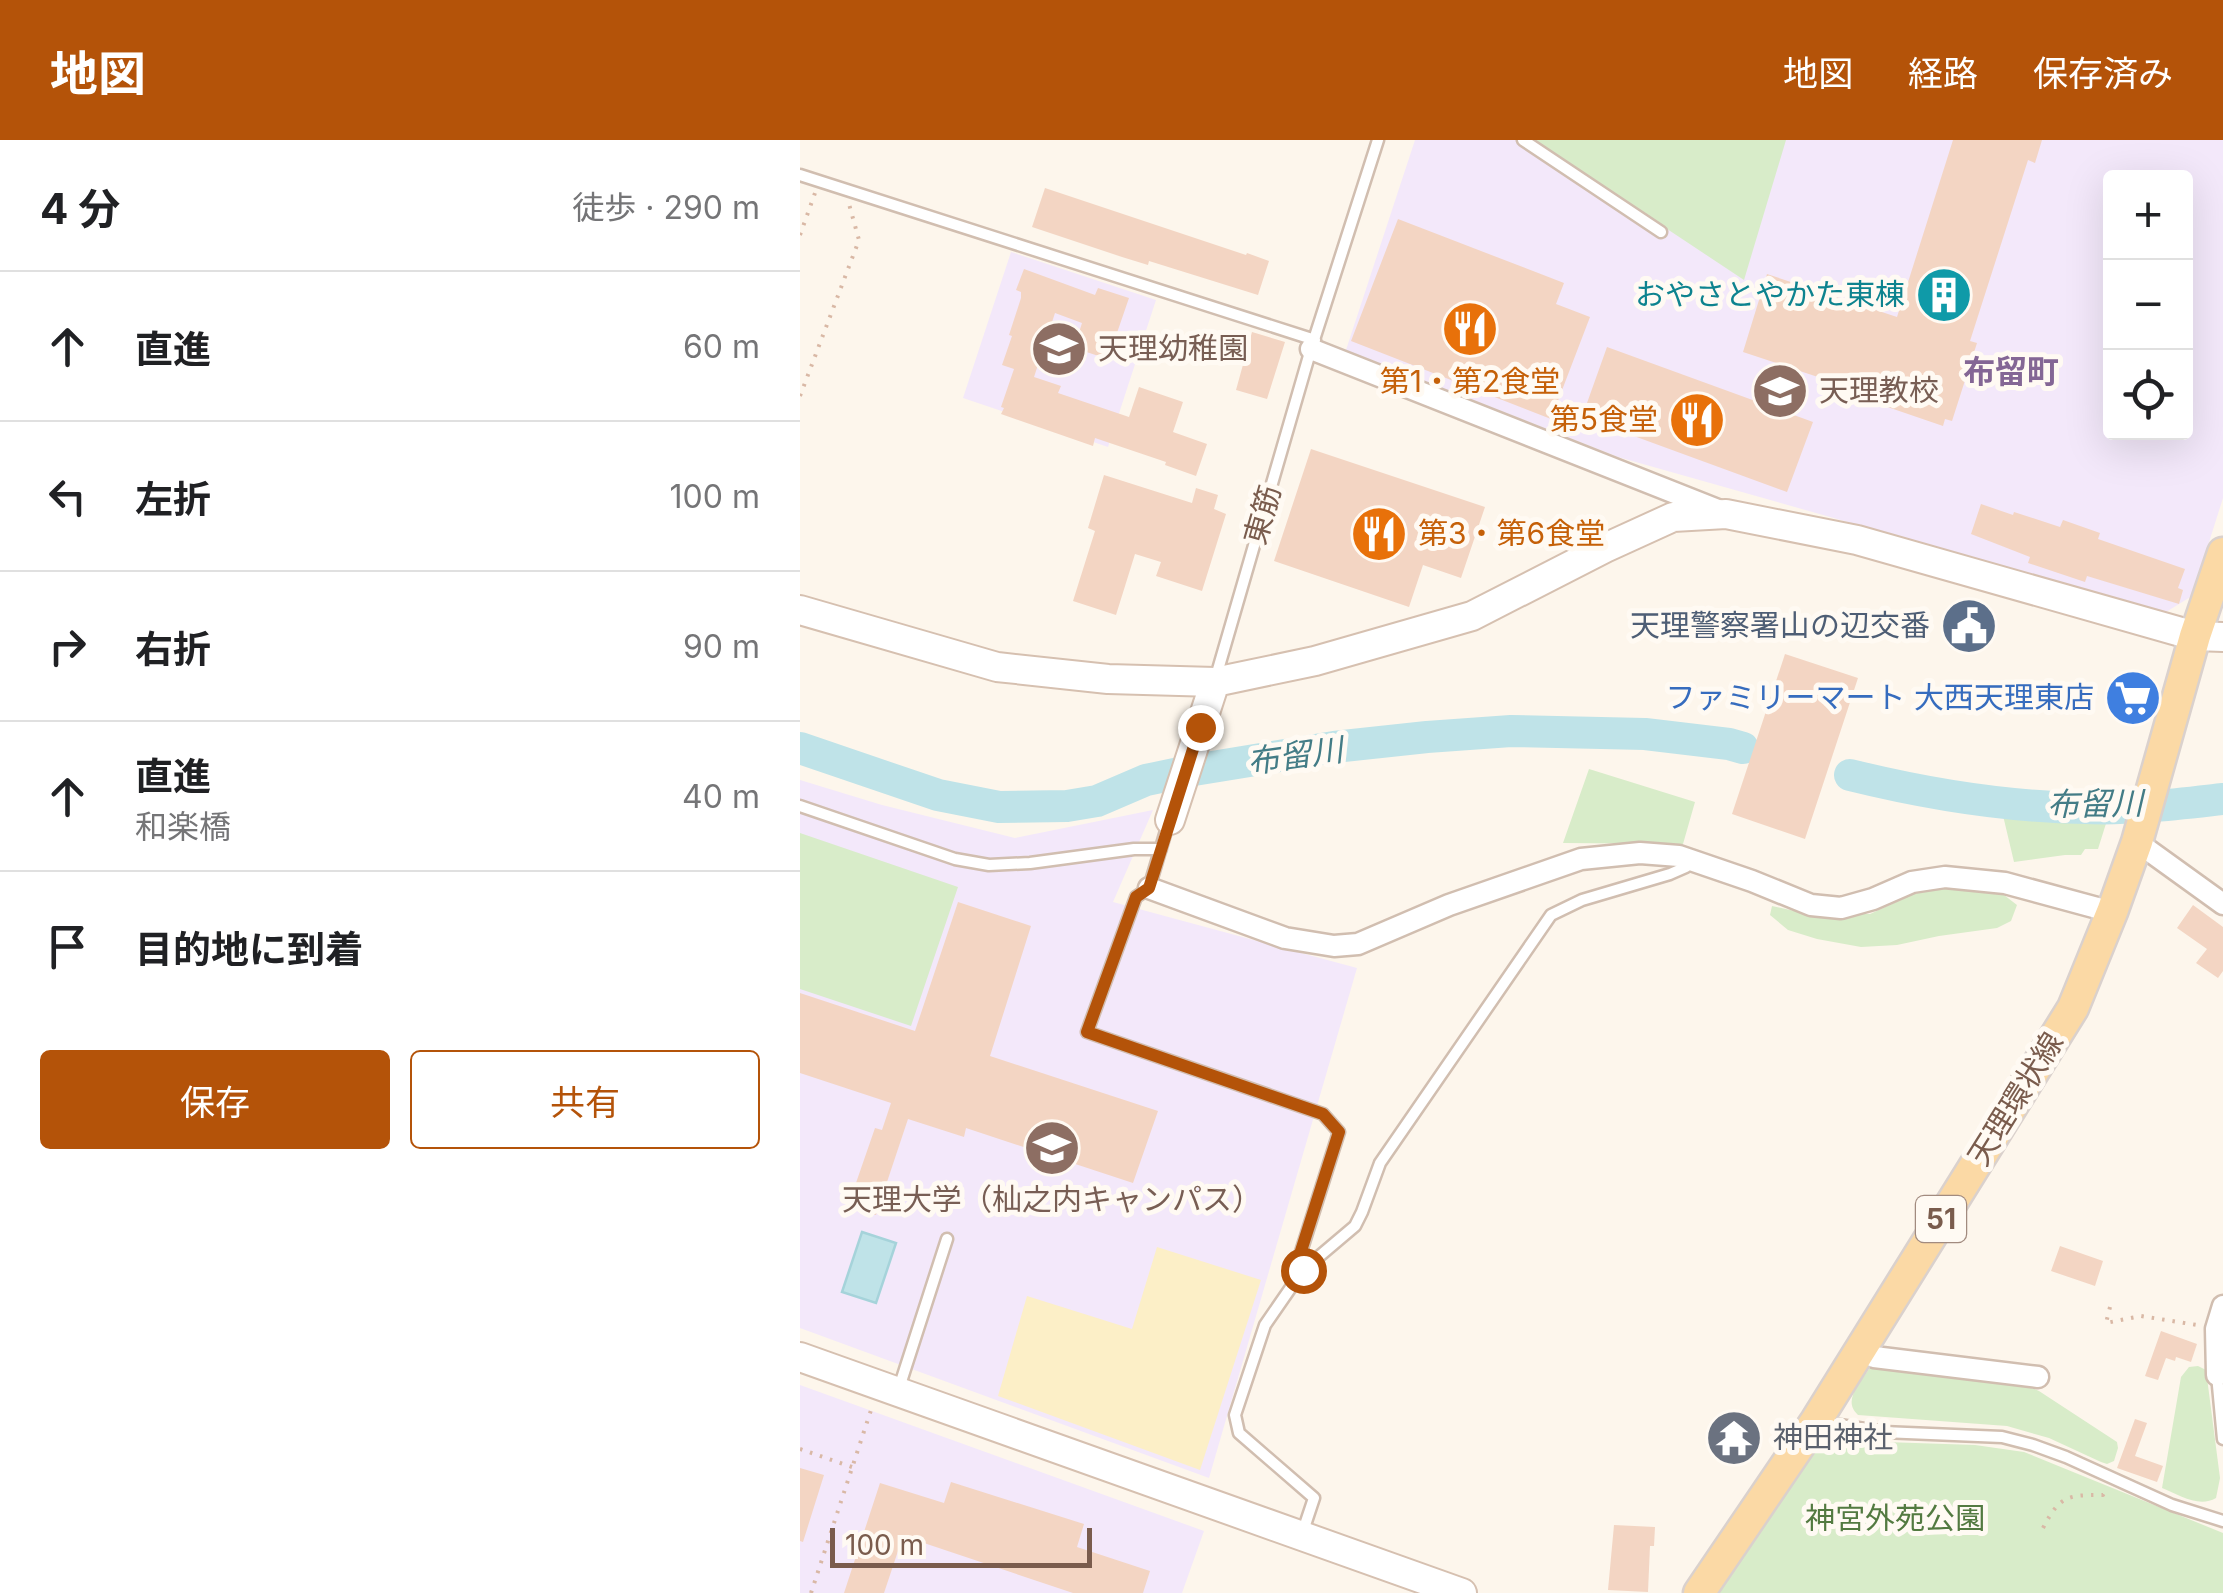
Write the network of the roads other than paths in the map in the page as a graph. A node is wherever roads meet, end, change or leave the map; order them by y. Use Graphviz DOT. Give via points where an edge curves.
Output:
graph roads {
  1 [pos="1378,140"];
  2 [pos="1523,140"];
  3 [pos="800,175"];
  4 [pos="1661,232"];
  5 [pos="1313,345"];
  6 [pos="1726,514"];
  7 [pos="2223,553"];
  8 [pos="800,610"];
  9 [pos="2209,637"];
  10 [pos="1215,682"];
  11 [pos="800,806"];
  12 [pos="1170,820"];
  13 [pos="2139,833"];
  14 [pos="1161,849"];
  15 [pos="1690,860"];
  16 [pos="1149,888"];
  17 [pos="2223,904"];
  18 [pos="2112,912"];
  19 [pos="947,1239"];
  20 [pos="1303,1270"];
  21 [pos="2223,1306"];
  22 [pos="1859,1350"];
  23 [pos="800,1357"];
  24 [pos="2038,1377"];
  25 [pos="2220,1377"];
  26 [pos="886,1395"];
  27 [pos="1816,1421"];
  28 [pos="2223,1439"];
  29 [pos="2223,1521"];
  30 [pos="1302,1535"];
  31 [pos="1462,1593"];
  32 [pos="1699,1593"];
  1 -- 5 [label="lane, 東筋"];
  2 -- 4 [label="lane"];
  3 -- 5 [label="lane"];
  5 -- 6 [label="street"];
  5 -- 10 [label="lane, 東筋"];
  6 -- 9 [label="street" via="1857,540"];
  6 -- 10 [label="street" via="1673,518 1472,616"];
  7 -- 9 [label="main road, 天理環状線 / 51"];
  8 -- 10 [label="street" via="997,668"];
  9 -- 13 [label="main road, 天理環状線 / 51"];
  10 -- 12 [label="street"];
  11 -- 14 [label="lane" via="956,860 989,865"];
  12 -- 14 [label="lane"];
  13 -- 17 [label="street"];
  13 -- 18 [label="main road, 天理環状線 / 51"];
  14 -- 16 [label="lane"];
  15 -- 16 [label="street" via="1640,853 1581,859 1358,944 1334,946 1285,938"];
  15 -- 18 [label="street" via="1811,905 1840,908 1945,877 2006,883"];
  15 -- 20 [label="lane" via="1670,874 1551,915 1380,1163 1354,1226"];
  16 -- 20 [label="lane" via="1136,897 1087,1032 1323,1114 1339,1132 1300,1254"];
  18 -- 22 [label="main road, 天理環状線 / 51" via="2073,1008"];
  19 -- 26 [label="lane"];
  20 -- 30 [label="lane" via="1265,1325 1235,1415 1239,1433 1314,1498"];
  21 -- 25 [label="street" via="2216,1329"];
  22 -- 24 [label="street"];
  22 -- 27 [label="main road, 天理環状線 / 51"];
  23 -- 26 [label="street"];
  25 -- 28 [label="lane"];
  26 -- 30 [label="street"];
  27 -- 29 [label="lane" via="1883,1432 2002,1437"];
  27 -- 32 [label="main road, 天理環状線 / 51"];
  30 -- 31 [label="street"];
}
